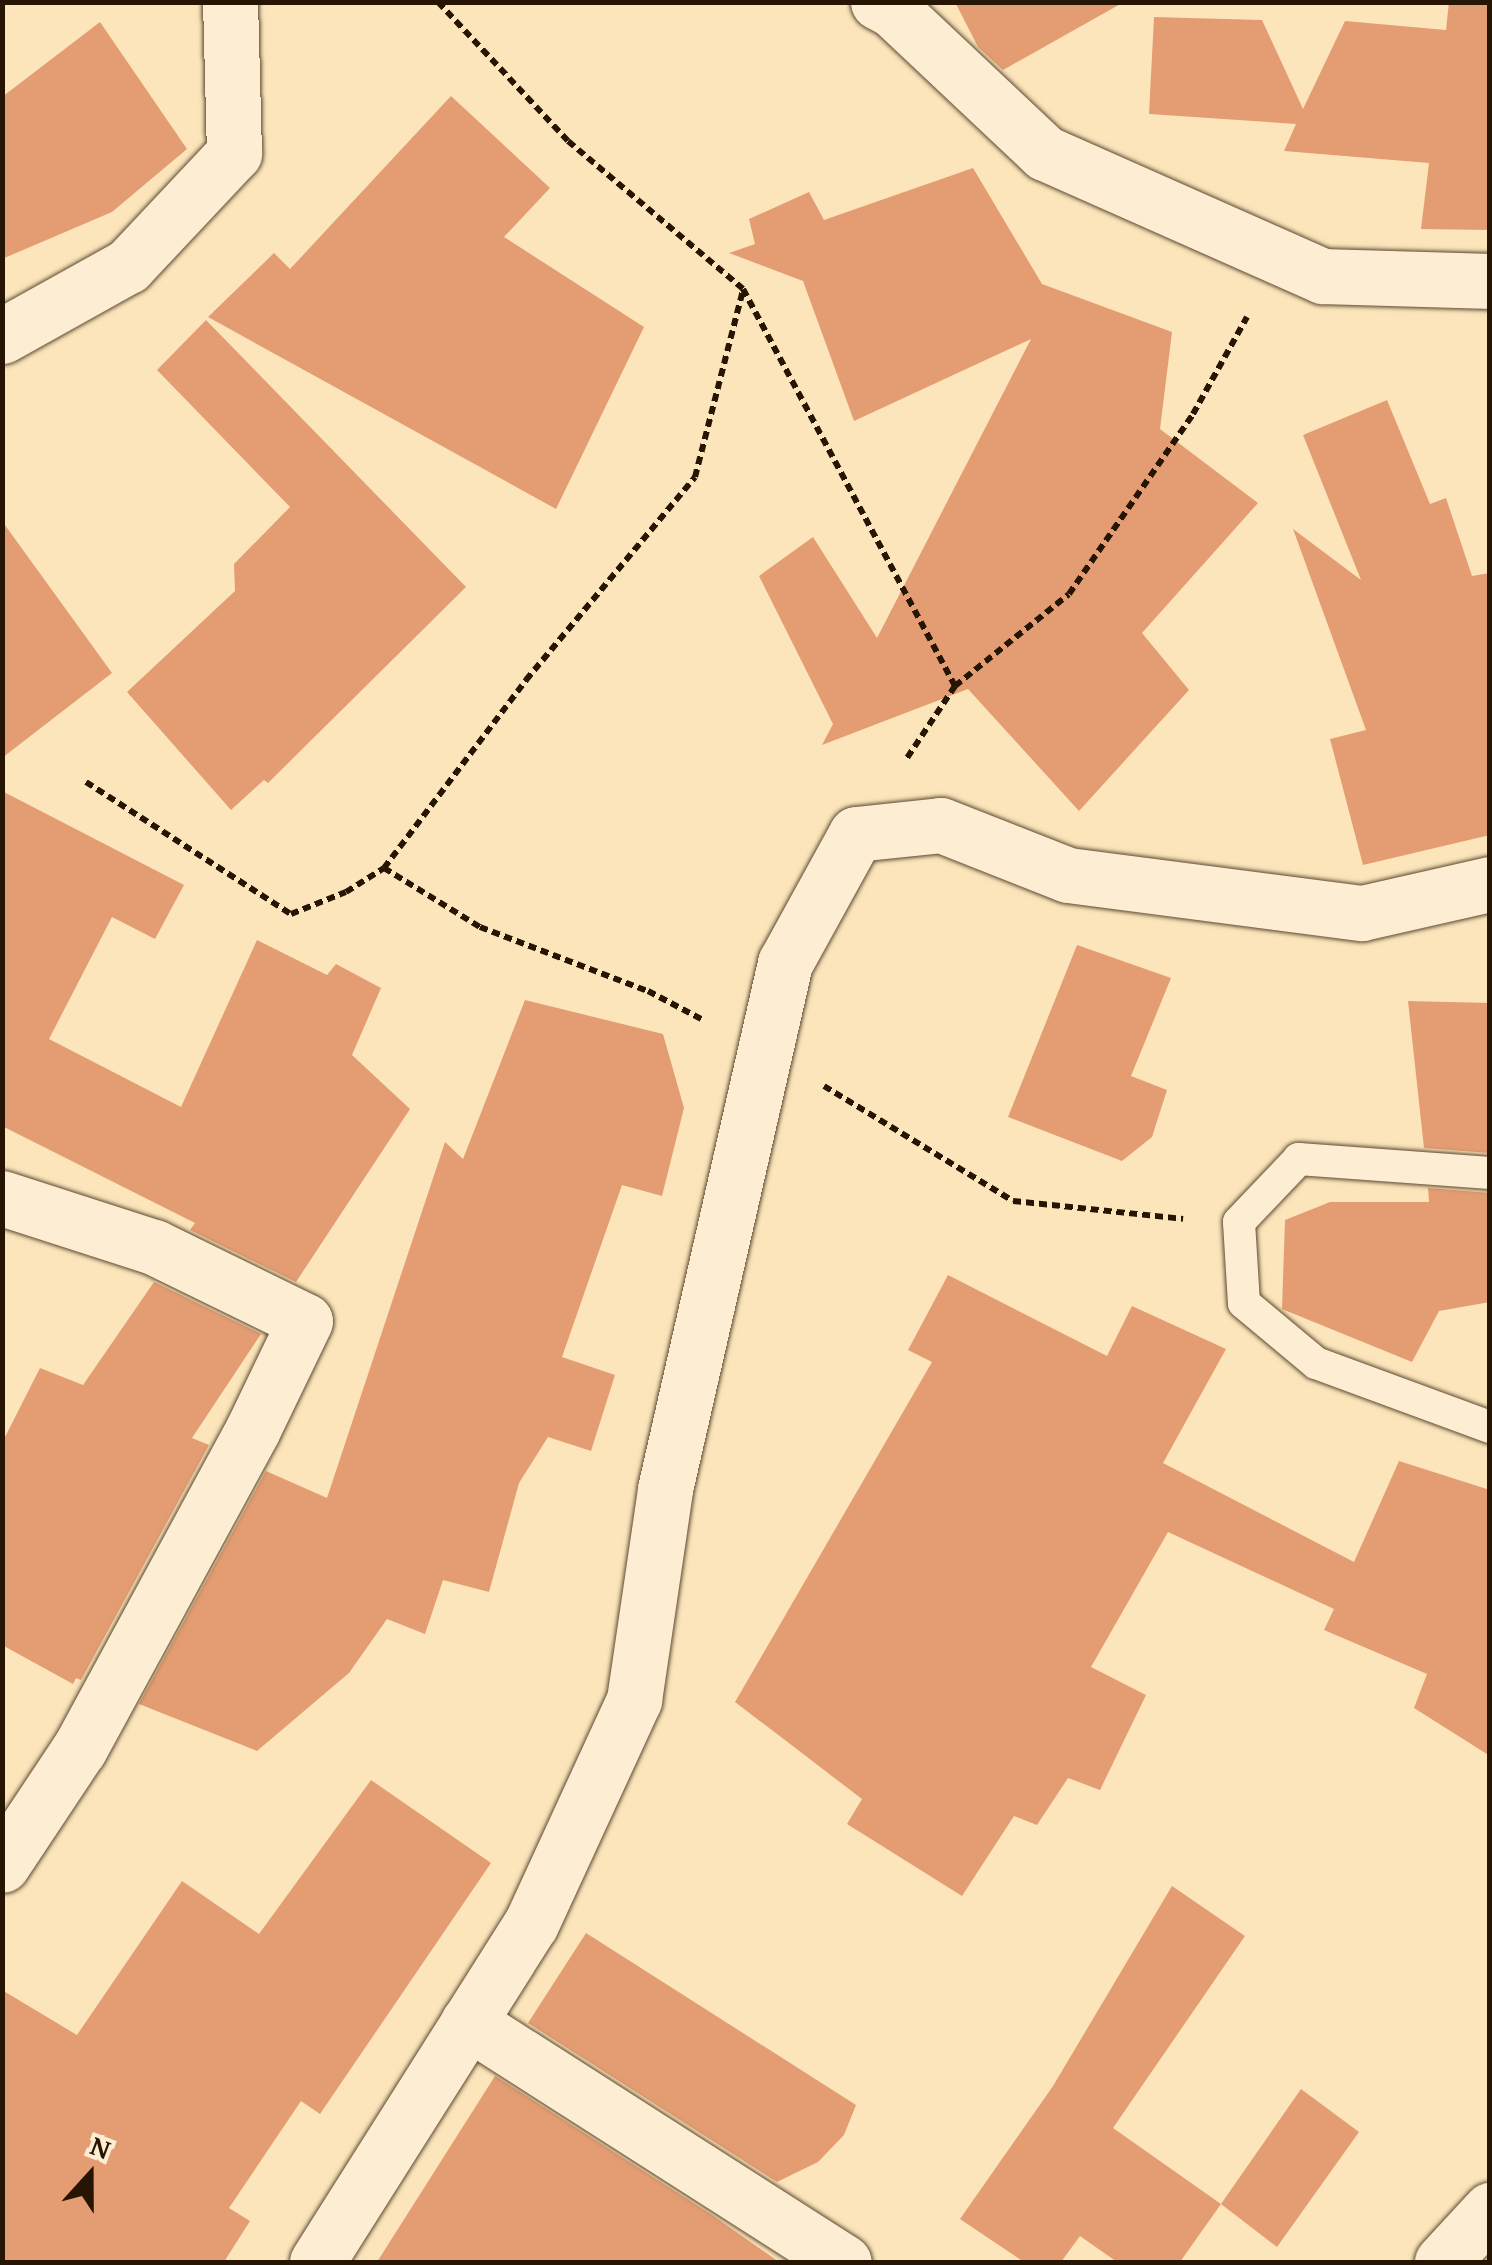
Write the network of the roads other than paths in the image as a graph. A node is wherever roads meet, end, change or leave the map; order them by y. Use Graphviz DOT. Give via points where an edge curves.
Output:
graph roads {
  1 [pos="230,2"];
  2 [pos="878,2"];
  3 [pos="1490,282"];
  4 [pos="2,336"];
  5 [pos="1490,884"];
  6 [pos="1490,1173"];
  7 [pos="2,1198"];
  8 [pos="1490,1427"];
  9 [pos="2,1865"];
  10 [pos="468,2022"];
  11 [pos="1490,2210"];
  12 [pos="317,2262"];
  13 [pos="844,2262"];
  14 [pos="1442,2262"];
  1 -- 4 [label="street" via="234,153 128,266"];
  2 -- 3 [label="street" via="1045,153 1323,276"];
  5 -- 10 [label="street" via="1362,913 1068,875 941,825 856,834 785,963 665,1489 634,1700 531,1924"];
  6 -- 8 [label="lane" via="1299,1159 1239,1222 1244,1303 1316,1363"];
  7 -- 9 [label="street" via="154,1246 305,1321 79,1749"];
  10 -- 12 [label="street"];
  10 -- 13 [label="street"];
  11 -- 14 [label="street"];
}
